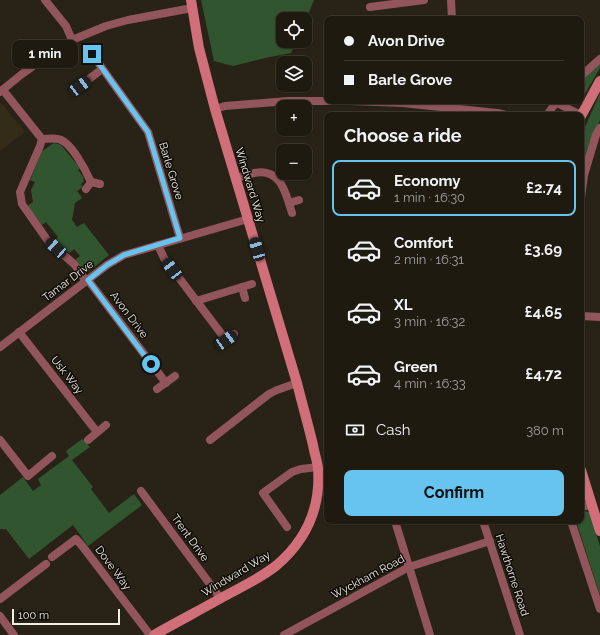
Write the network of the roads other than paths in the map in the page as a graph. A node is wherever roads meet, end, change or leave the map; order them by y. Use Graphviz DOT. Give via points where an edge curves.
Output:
graph roads {
  1 [pos="45,0"];
  2 [pos="424,0"];
  3 [pos="451,0"];
  4 [pos="192,4"];
  5 [pos="370,7"];
  6 [pos="452,16"];
  7 [pos="72,40"];
  8 [pos="92,54"];
  9 [pos="600,59"];
  10 [pos="102,69"];
  11 [pos="584,73"];
  12 [pos="600,81"];
  13 [pos="80,86"];
  14 [pos="2,91"];
  15 [pos="324,101"];
  16 [pos="414,104"];
  17 [pos="560,104"];
  18 [pos="215,108"];
  19 [pos="457,108"];
  20 [pos="488,112"];
  21 [pos="575,112"];
  22 [pos="583,112"];
  23 [pos="600,128"];
  24 [pos="42,139"];
  25 [pos="584,175"];
  26 [pos="236,178"];
  27 [pos="100,184"];
  28 [pos="299,200"];
  29 [pos="289,203"];
  30 [pos="292,213"];
  31 [pos="248,219"];
  32 [pos="180,238"];
  33 [pos="158,245"];
  34 [pos="87,281"];
  35 [pos="252,284"];
  36 [pos="242,287"];
  37 [pos="245,298"];
  38 [pos="196,301"];
  39 [pos="584,316"];
  40 [pos="600,317"];
  41 [pos="19,332"];
  42 [pos="234,334"];
  43 [pos="0,347"];
  44 [pos="175,376"];
  45 [pos="166,383"];
  46 [pos="297,383"];
  47 [pos="157,389"];
  48 [pos="106,425"];
  49 [pos="97,432"];
  50 [pos="0,440"];
  51 [pos="88,440"];
  52 [pos="210,440"];
  53 [pos="52,456"];
  54 [pos="318,467"];
  55 [pos="584,480"];
  56 [pos="141,491"];
  57 [pos="591,505"];
  58 [pos="584,506"];
  59 [pos="396,524"];
  60 [pos="484,524"];
  61 [pos="572,524"];
  62 [pos="287,527"];
  63 [pos="600,531"];
  64 [pos="490,541"];
  65 [pos="52,557"];
  66 [pos="46,564"];
  67 [pos="409,567"];
  68 [pos="221,598"];
  69 [pos="0,599"];
  70 [pos="600,609"];
  71 [pos="0,616"];
  72 [pos="14,635"];
  73 [pos="150,635"];
  74 [pos="154,635"];
  75 [pos="284,635"];
  76 [pos="430,635"];
  77 [pos="520,635"];
  1 -- 7 [label="street" via="66,26"];
  2 -- 5 [label="street"];
  3 -- 6 [label="street"];
  4 -- 7 [label="street" via="106,26"];
  4 -- 18 [label="street, Windward Way" via="199,48"];
  7 -- 14 [label="street"];
  8 -- 10 [label="street, Barle Grove"];
  9 -- 11 [label="street"];
  10 -- 13 [label="street"];
  10 -- 32 [label="street, Barle Grove" via="148,132"];
  12 -- 22 [label="street"];
  14 -- 24 [label="street"];
  15 -- 18 [label="street"];
  16 -- 19 [label="street"];
  17 -- 21 [label="street"];
  18 -- 26 [label="street, Windward Way"];
  19 -- 20 [label="street"];
  23 -- 25 [label="street"];
  24 -- 27 [label="street" via="59,139 66,142 84,167 89,185"];
  24 -- 34 [label="street, Avon Drive" via="20,192 22,204 48,241"];
  26 -- 29 [label="street" via="261,172 272,175 283,186"];
  26 -- 31 [label="street, Windward Way"];
  28 -- 29 [label="street"];
  29 -- 30 [label="street"];
  31 -- 32 [label="street, Tamar Drive"];
  31 -- 46 [label="street, Windward Way"];
  32 -- 33 [label="street, Tamar Drive"];
  33 -- 34 [label="street, Tamar Drive" via="124,255"];
  33 -- 38 [label="street" via="164,258"];
  34 -- 41 [label="street, Tamar Drive"];
  34 -- 45 [label="street, Avon Drive"];
  35 -- 36 [label="street"];
  36 -- 37 [label="street"];
  36 -- 38 [label="street"];
  38 -- 42 [label="street" via="226,340"];
  39 -- 40 [label="street"];
  41 -- 43 [label="street, Tamar Drive"];
  41 -- 49 [label="street, Usk Way"];
  44 -- 45 [label="street"];
  45 -- 47 [label="street"];
  46 -- 52 [label="street" via="269,394"];
  46 -- 54 [label="street, Windward Way"];
  48 -- 49 [label="street"];
  49 -- 51 [label="street"];
  50 -- 53 [label="street" via="28,476"];
  54 -- 62 [label="street" via="292,472 263,493"];
  54 -- 68 [label="street, Windward Way" via="314,511 299,542 290,553 261,576"];
  55 -- 57 [label="street"];
  56 -- 68 [label="street, Trent Drive"];
  57 -- 58 [label="street"];
  57 -- 63 [label="street"];
  59 -- 67 [label="street"];
  60 -- 64 [label="street, Hawthorne Road"];
  61 -- 70 [label="street"];
  64 -- 67 [label="street, Wyckham Road"];
  64 -- 77 [label="street, Hawthorne Road"];
  65 -- 73 [label="street, Dove Way" via="76,539"];
  66 -- 69 [label="street"];
  67 -- 75 [label="street, Wyckham Road"];
  67 -- 76 [label="street"];
  68 -- 74 [label="street, Windward Way"];
  71 -- 72 [label="street"];
}
